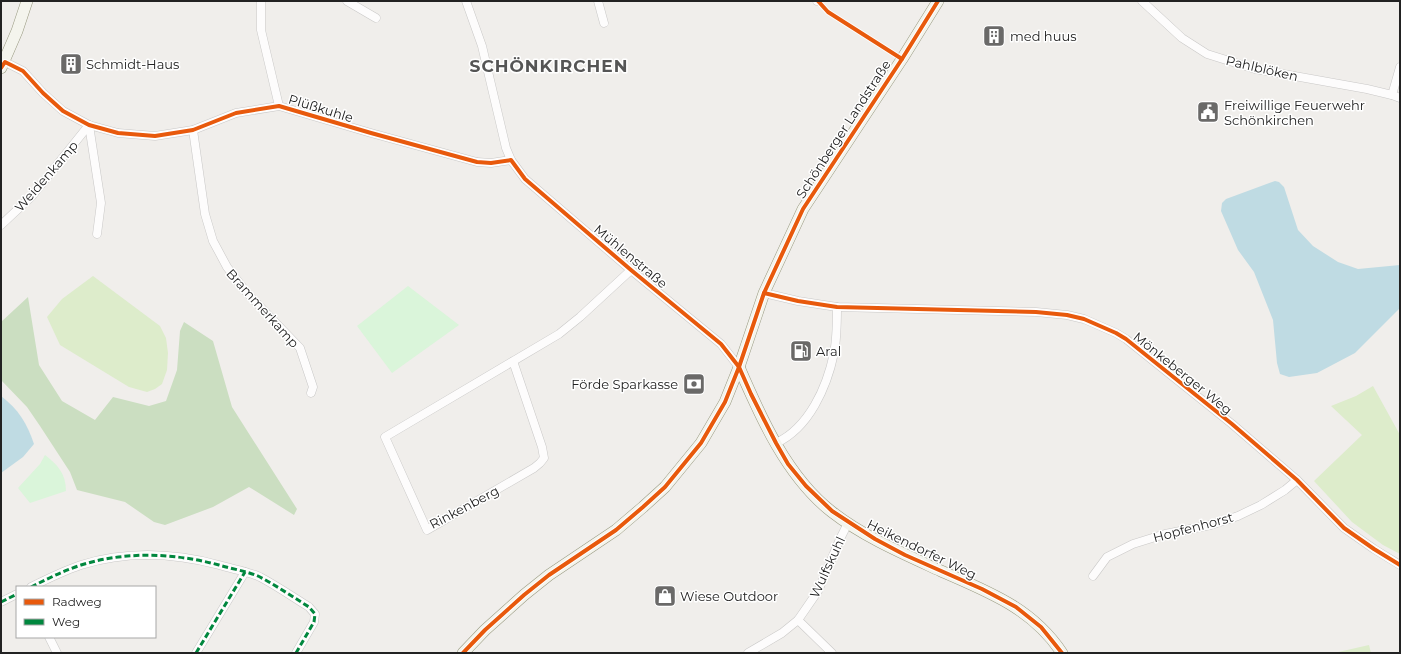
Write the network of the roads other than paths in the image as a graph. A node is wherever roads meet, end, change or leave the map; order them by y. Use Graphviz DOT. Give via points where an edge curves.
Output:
graph roads {
  1 [pos="27,1"];
  2 [pos="261,1"];
  3 [pos="347,1"];
  4 [pos="466,1"];
  5 [pos="598,1"];
  6 [pos="938,1"];
  7 [pos="1142,1"];
  8 [pos="376,18"];
  9 [pos="604,23"];
  10 [pos="3,65"];
  11 [pos="1400,67"];
  12 [pos="1392,95"];
  13 [pos="1400,98"];
  14 [pos="279,106"];
  15 [pos="89,125"];
  16 [pos="193,130"];
  17 [pos="511,160"];
  18 [pos="1,225"];
  19 [pos="97,234"];
  20 [pos="631,270"];
  21 [pos="764,293"];
  22 [pos="837,307"];
  23 [pos="512,361"];
  24 [pos="740,367"];
  25 [pos="311,393"];
  26 [pos="776,443"];
  27 [pos="1297,480"];
  28 [pos="848,523"];
  29 [pos="1400,565"];
  30 [pos="246,572"];
  31 [pos="1093,576"];
  32 [pos="33,586"];
  33 [pos="16,594"];
  34 [pos="1,602"];
  35 [pos="798,620"];
  36 [pos="50,638"];
  37 [pos="57,653"];
  38 [pos="196,653"];
  39 [pos="296,653"];
  40 [pos="463,653"];
  41 [pos="748,653"];
  42 [pos="832,653"];
  43 [pos="1062,653"];
  1 -- 10 [label="main road"];
  2 -- 14 [label="street" via="261,30"];
  3 -- 8 [label="street"];
  4 -- 17 [label="street, Mühlenstraße" via="482,46"];
  5 -- 9 [label="street"];
  6 -- 21 [label="main road, Schönberger Landstraße" via="803,209"];
  7 -- 12 [label="street, Pahlblöken" via="1182,38 1207,54 1256,69"];
  10 -- 15 [label="street, Plüßkuhle" via="23,71 63,111"];
  11 -- 12 [label="street"];
  12 -- 13 [label="street, Pahlblöken"];
  14 -- 16 [label="street, Plüßkuhle" via="236,113"];
  14 -- 17 [label="street, Plüßkuhle" via="477,162"];
  15 -- 16 [label="street, Plüßkuhle" via="118,134 155,136"];
  15 -- 18 [label="street, Weidenkamp" via="32,196"];
  15 -- 19 [label="street" via="101,202"];
  16 -- 25 [label="street, Brammerkamp" via="205,214 213,241 226,267 247,293 300,348 313,387"];
  17 -- 20 [label="street, Mühlenstraße" via="525,179"];
  20 -- 23 [label="street, Rinkenberg" via="559,334"];
  20 -- 24 [label="street, Mühlenstraße" via="721,344"];
  21 -- 22 [label="street, Mönkeberger Weg"];
  21 -- 24 [label="main road, Schönberger Landstraße"];
  22 -- 26 [label="street" via="834,353 823,387 814,407 798,428"];
  22 -- 27 [label="street, Mönkeberger Weg" via="1036,312 1084,319 1126,340 1232,424"];
  23 -- 23 [label="street, Rinkenberg" via="385,437 427,530 534,468 544,458"];
  24 -- 26 [label="main road, Heikendorfer Weg"];
  24 -- 40 [label="main road, Schönberger Landstraße" via="726,402 701,443 665,487 616,530 524,595"];
  26 -- 28 [label="main road, Heikendorfer Weg" via="788,464 806,486 832,512"];
  27 -- 29 [label="street, Mönkeberger Weg" via="1344,528"];
  27 -- 31 [label="street, Hopfenhorst" via="1267,501 1238,516 1165,534 1126,547 1107,557"];
  28 -- 35 [label="street, Wulfskuhl" via="818,591"];
  28 -- 43 [label="main road, Heikendorfer Weg" via="905,555 1016,607 1041,627"];
  30 -- 32 [label="street" via="190,558 136,555 81,565"];
  30 -- 38 [label="street"];
  30 -- 39 [label="street" via="309,607 315,614 314,622"];
  33 -- 34 [label="street"];
  35 -- 41 [label="street, Wulfskuhl" via="766,644"];
  35 -- 42 [label="street"];
  36 -- 37 [label="street"];
}
